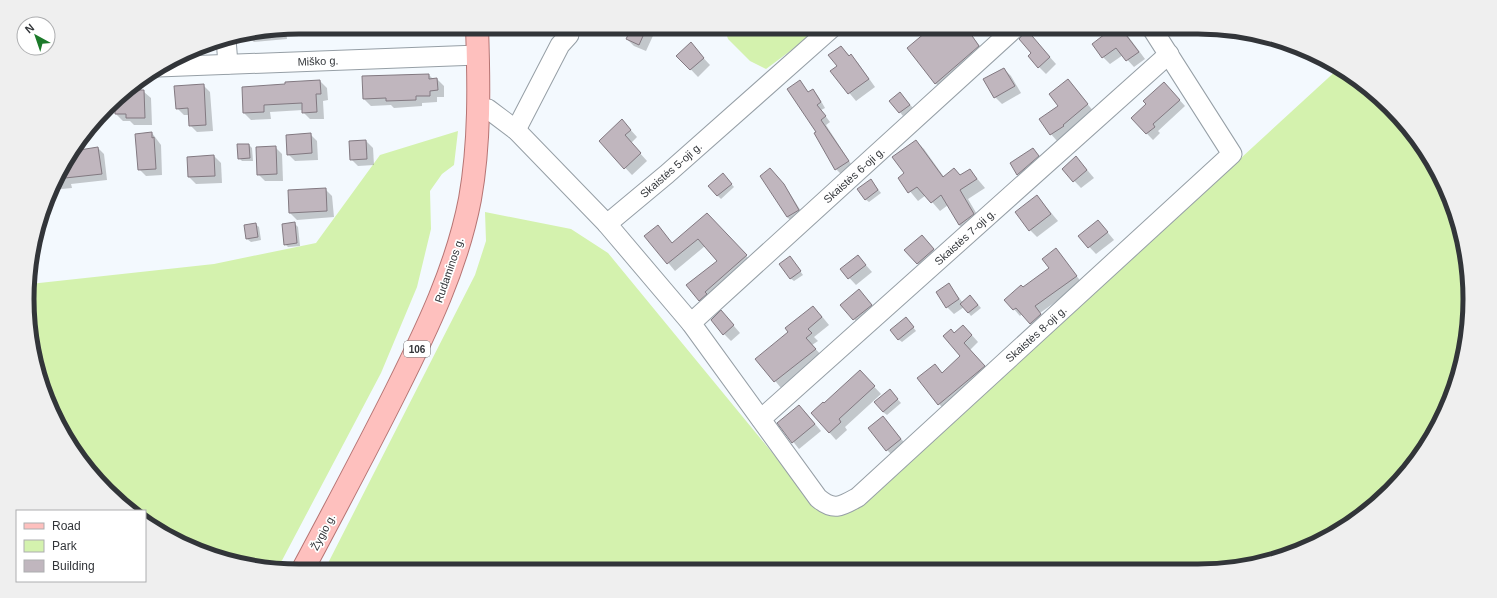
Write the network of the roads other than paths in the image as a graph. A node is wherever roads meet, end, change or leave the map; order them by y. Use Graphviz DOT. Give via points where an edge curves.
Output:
graph roads {
  1 [pos="477,34"];
  2 [pos="825,34"];
  3 [pos="1008,34"];
  4 [pos="1155,34"];
  5 [pos="570,35"];
  6 [pos="226,44"];
  7 [pos="1168,54"];
  8 [pos="478,55"];
  9 [pos="228,64"];
  10 [pos="172,66"];
  11 [pos="479,108"];
  12 [pos="516,130"];
  13 [pos="607,224"];
  14 [pos="691,323"];
  15 [pos="761,419"];
  16 [pos="343,493"];
  17 [pos="306,564"];
  1 -- 8 [label="main road, Rudaminos g. / 106"];
  2 -- 13 [label="street, Skaistės 5-oji g."];
  3 -- 14 [label="street, Skaistės 6-oji g."];
  4 -- 7 [label="street"];
  5 -- 12 [label="street" via="560,45"];
  6 -- 9 [label="street"];
  7 -- 15 [label="street, Skaistės 7-oji g."];
  7 -- 15 [label="street, Skaistės 8-oji g." via="1232,154 858,497 837,507 826,505 818,498"];
  8 -- 9 [label="street, Miško g."];
  8 -- 11 [label="main road, Rudaminos g. / 106"];
  9 -- 10 [label="street, Miško g."];
  11 -- 12 [label="street" via="488,109"];
  11 -- 16 [label="main road, Rudaminos g. / 106" via="469,203 441,297"];
  12 -- 13 [label="street"];
  13 -- 14 [label="street"];
  14 -- 15 [label="street"];
  16 -- 17 [label="main road, Žygio g. / 106"];
}
